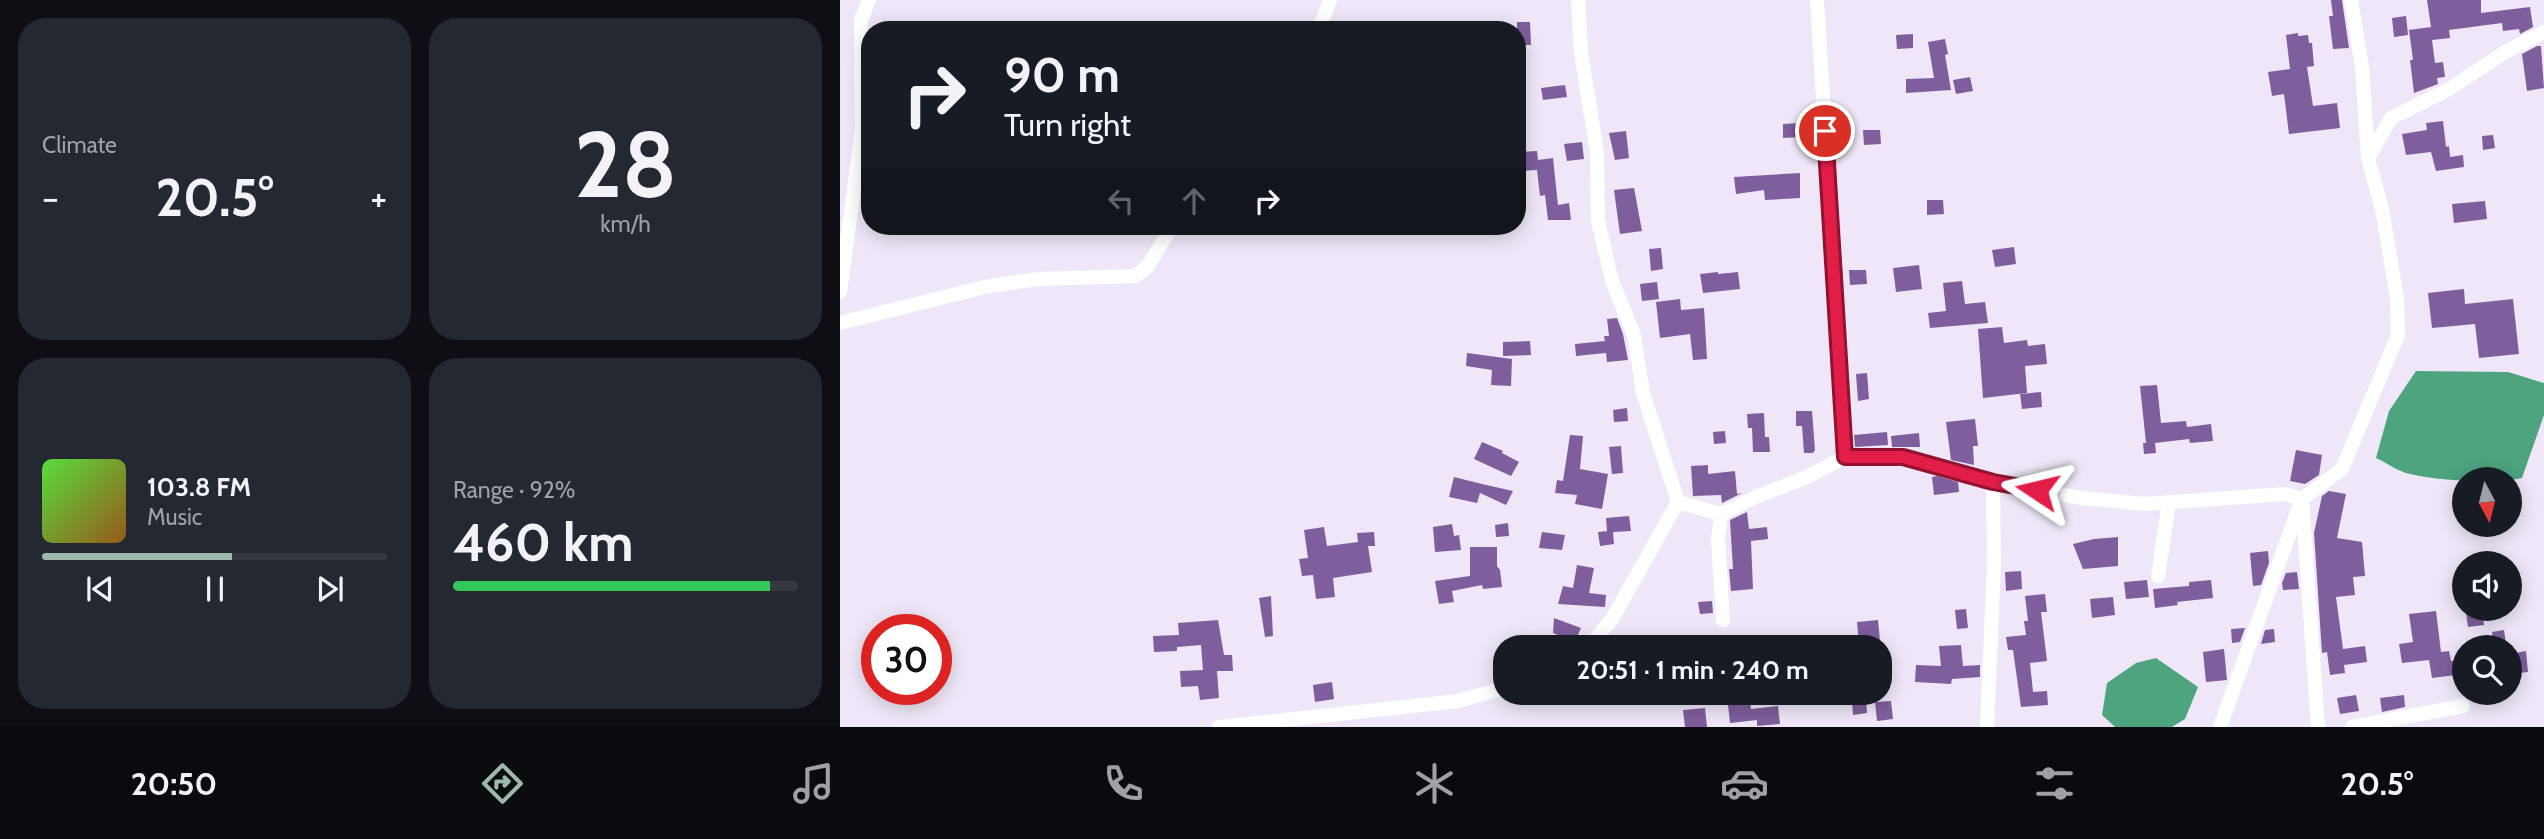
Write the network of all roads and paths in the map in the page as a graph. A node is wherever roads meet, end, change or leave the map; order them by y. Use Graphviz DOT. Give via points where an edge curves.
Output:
graph roads {
  1 [pos="869,0"];
  2 [pos="1330,0"];
  3 [pos="1578,0"];
  4 [pos="1817,0"];
  5 [pos="2351,0"];
  6 [pos="862,21"];
  7 [pos="1323,21"];
  8 [pos="2544,32"];
  9 [pos="861,136"];
  10 [pos="2368,158"];
  11 [pos="1167,235"];
  12 [pos="840,292"];
  13 [pos="840,323"];
  14 [pos="1845,457"];
  15 [pos="1993,482"];
  16 [pos="2302,499"];
  17 [pos="1678,502"];
  18 [pos="2169,502"];
  19 [pos="1721,514"];
  20 [pos="2158,576"];
  21 [pos="1723,620"];
  22 [pos="1599,635"];
  23 [pos="1493,691"];
  24 [pos="2463,706"];
  25 [pos="1219,727"];
  26 [pos="1987,727"];
  27 [pos="2220,727"];
  28 [pos="2318,727"];
  29 [pos="2352,727"];
  1 -- 6 [label="street"];
  2 -- 7 [label="street"];
  3 -- 17 [label="street" via="1597,153 1598,221 1612,281 1634,335 1643,393"];
  4 -- 14 [label="street"];
  5 -- 10 [label="street" via="2362,66"];
  8 -- 10 [label="street" via="2391,118"];
  9 -- 12 [label="street"];
  10 -- 16 [label="street" via="2382,209 2397,298 2398,335 2342,469"];
  11 -- 13 [label="street" via="1149,266 1136,276 1038,279 989,286"];
  14 -- 15 [label="street" via="1903,457"];
  14 -- 19 [label="street"];
  15 -- 18 [label="street" via="2082,498"];
  15 -- 26 [label="street"];
  16 -- 18 [label="street" via="2285,494"];
  16 -- 27 [label="street"];
  16 -- 28 [label="street"];
  17 -- 19 [label="street"];
  17 -- 22 [label="street"];
  18 -- 20 [label="street"];
  19 -- 21 [label="street"];
  23 -- 25 [label="street" via="1458,701"];
  24 -- 29 [label="street"];
}
